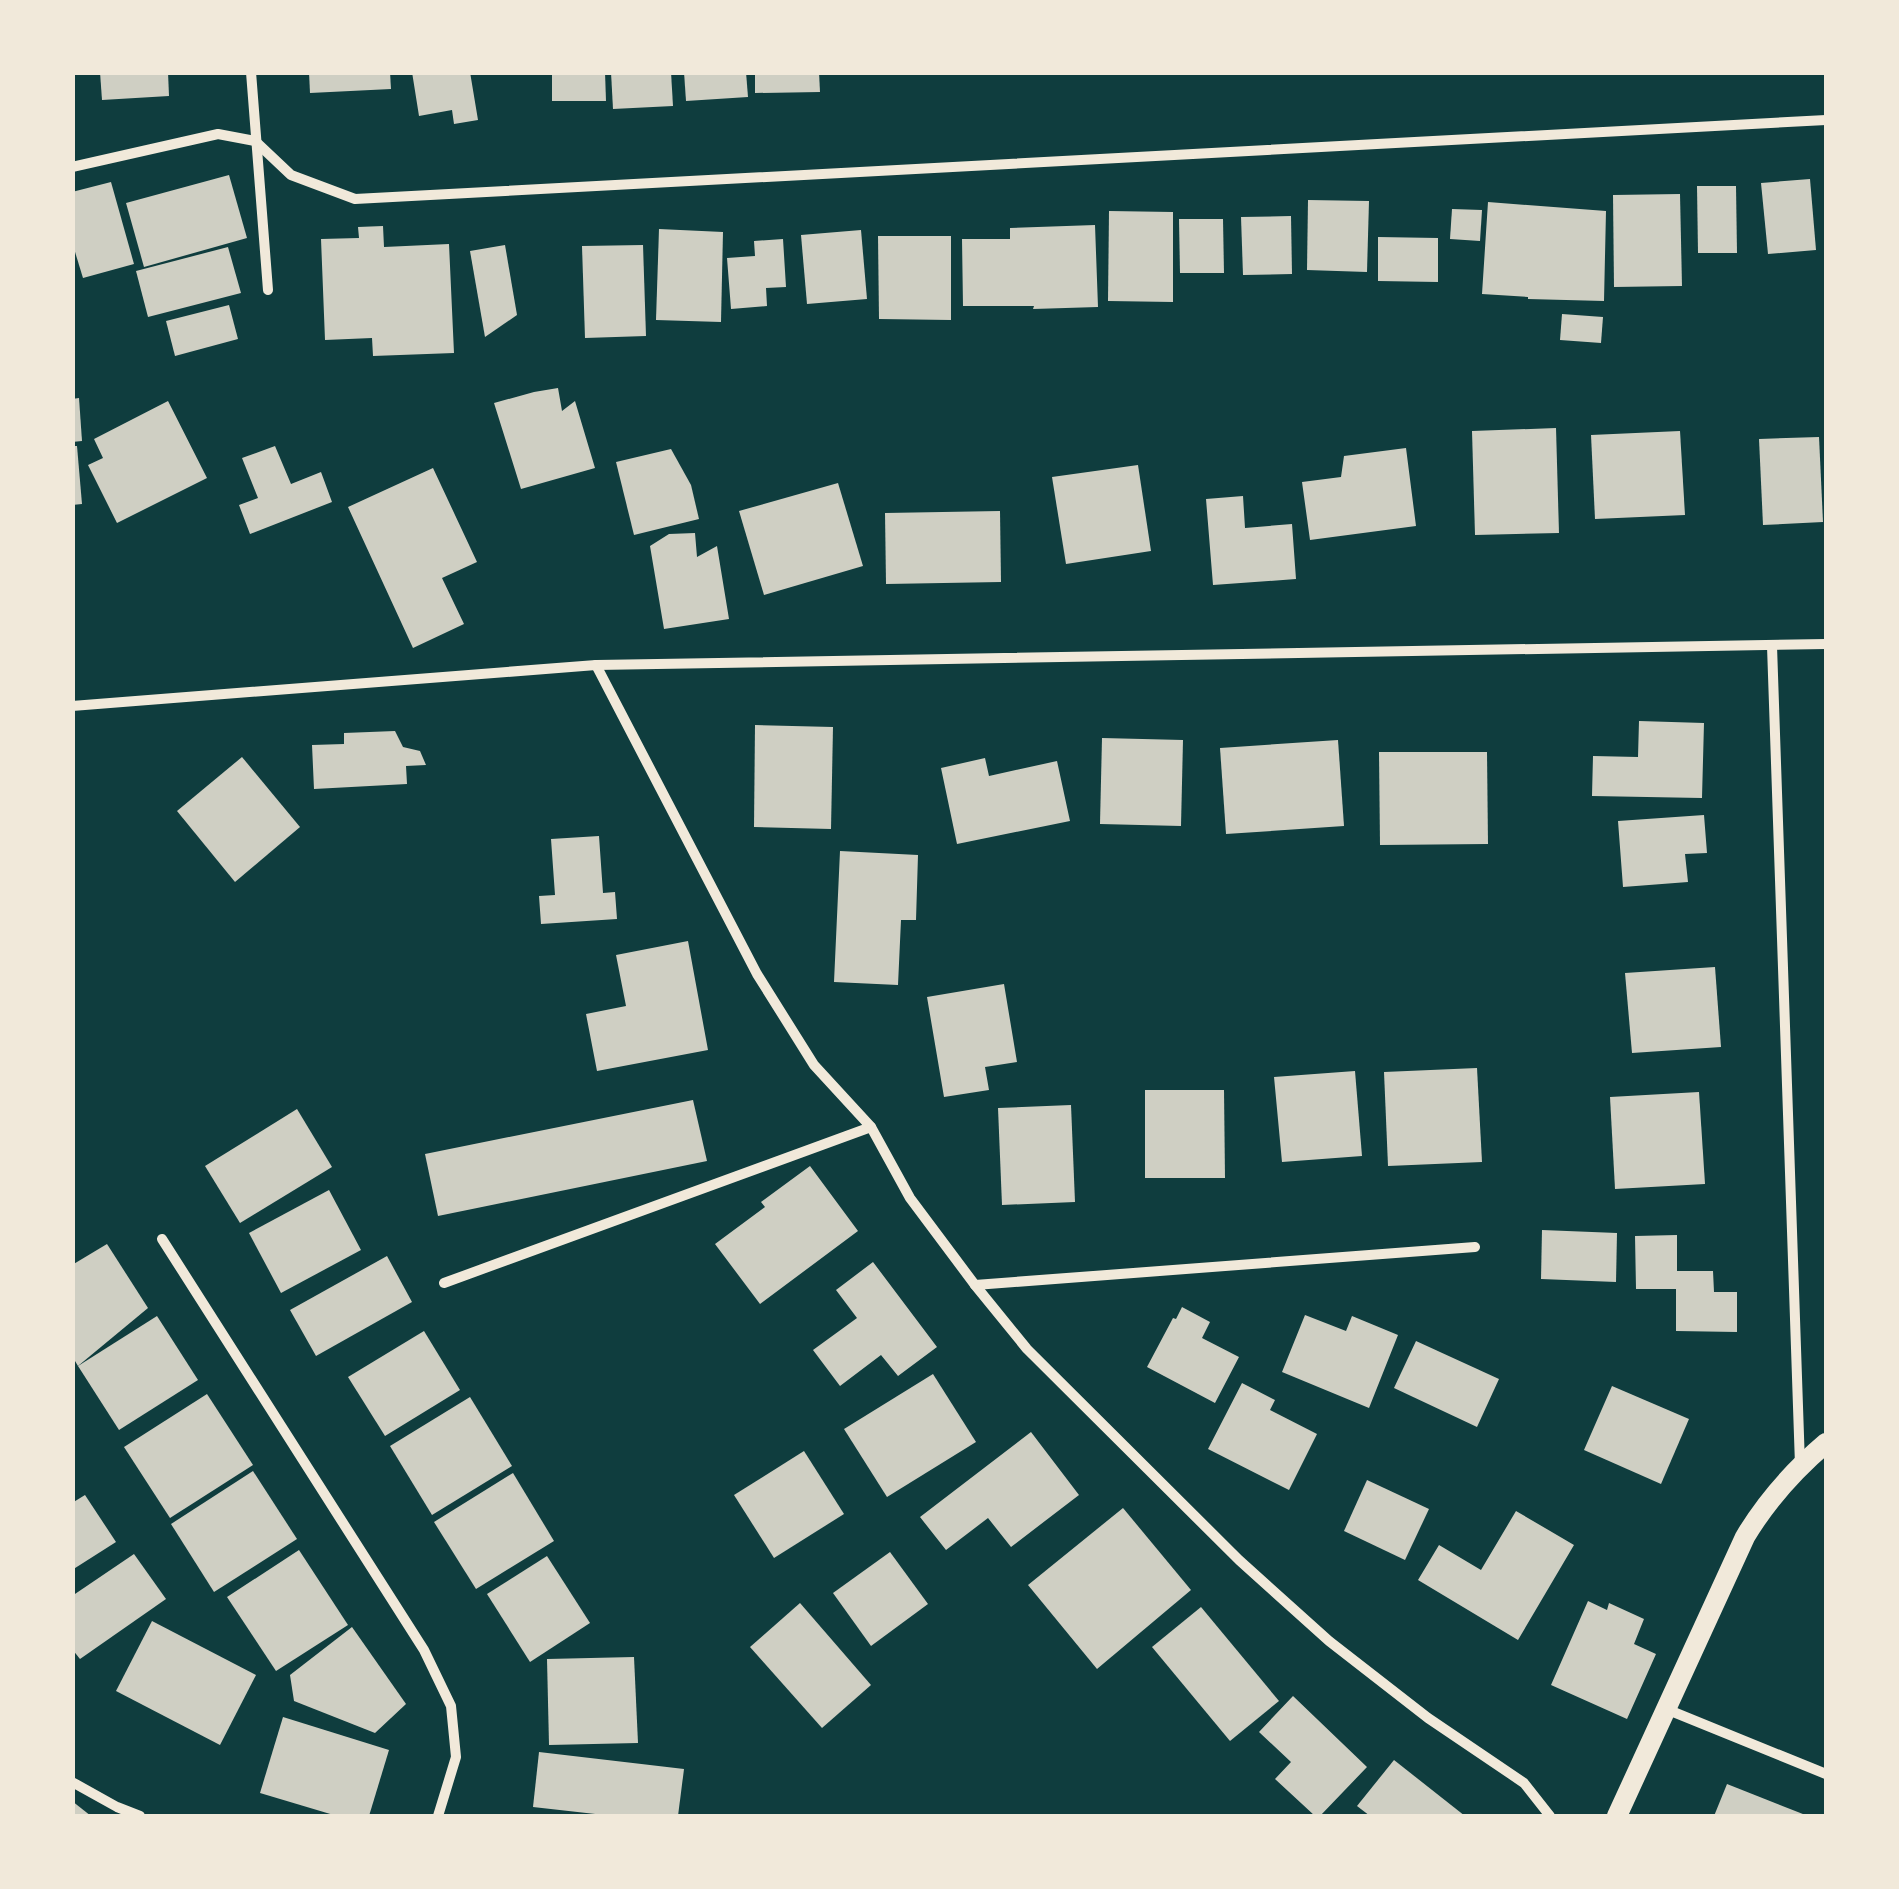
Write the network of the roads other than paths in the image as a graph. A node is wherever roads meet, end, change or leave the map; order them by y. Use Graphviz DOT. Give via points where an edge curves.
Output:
graph roads {
  1 [pos="251,72"];
  2 [pos="1826,120"];
  3 [pos="255,141"];
  4 [pos="72,167"];
  5 [pos="268,290"];
  6 [pos="1826,644"];
  7 [pos="1772,646"];
  8 [pos="596,665"];
  9 [pos="72,706"];
  10 [pos="871,1127"];
  11 [pos="162,1239"];
  12 [pos="1475,1247"];
  13 [pos="444,1283"];
  14 [pos="975,1285"];
  15 [pos="1826,1443"];
  16 [pos="1800,1466"];
  17 [pos="1665,1708"];
  18 [pos="1826,1774"];
  19 [pos="72,1782"];
  20 [pos="140,1816"];
  21 [pos="438,1816"];
  22 [pos="1550,1816"];
  23 [pos="1616,1816"];
  1 -- 3 [label="street"];
  2 -- 3 [label="street" via="355,198 291,175"];
  3 -- 4 [label="street" via="218,134"];
  3 -- 5 [label="street"];
  6 -- 7 [label="street"];
  7 -- 8 [label="street"];
  7 -- 16 [label="street"];
  8 -- 9 [label="street"];
  8 -- 10 [label="street" via="757,974 814,1065"];
  10 -- 13 [label="street"];
  10 -- 14 [label="street" via="910,1198"];
  11 -- 21 [label="street" via="424,1650 451,1706 456,1758"];
  12 -- 14 [label="street"];
  14 -- 22 [label="street" via="1040,1362 1239,1560 1343,1652 1524,1783"];
  15 -- 16 [label="main road"];
  16 -- 17 [label="main road" via="1745,1538"];
  17 -- 18 [label="street"];
  17 -- 23 [label="main road"];
  19 -- 20 [label="street"];
}
